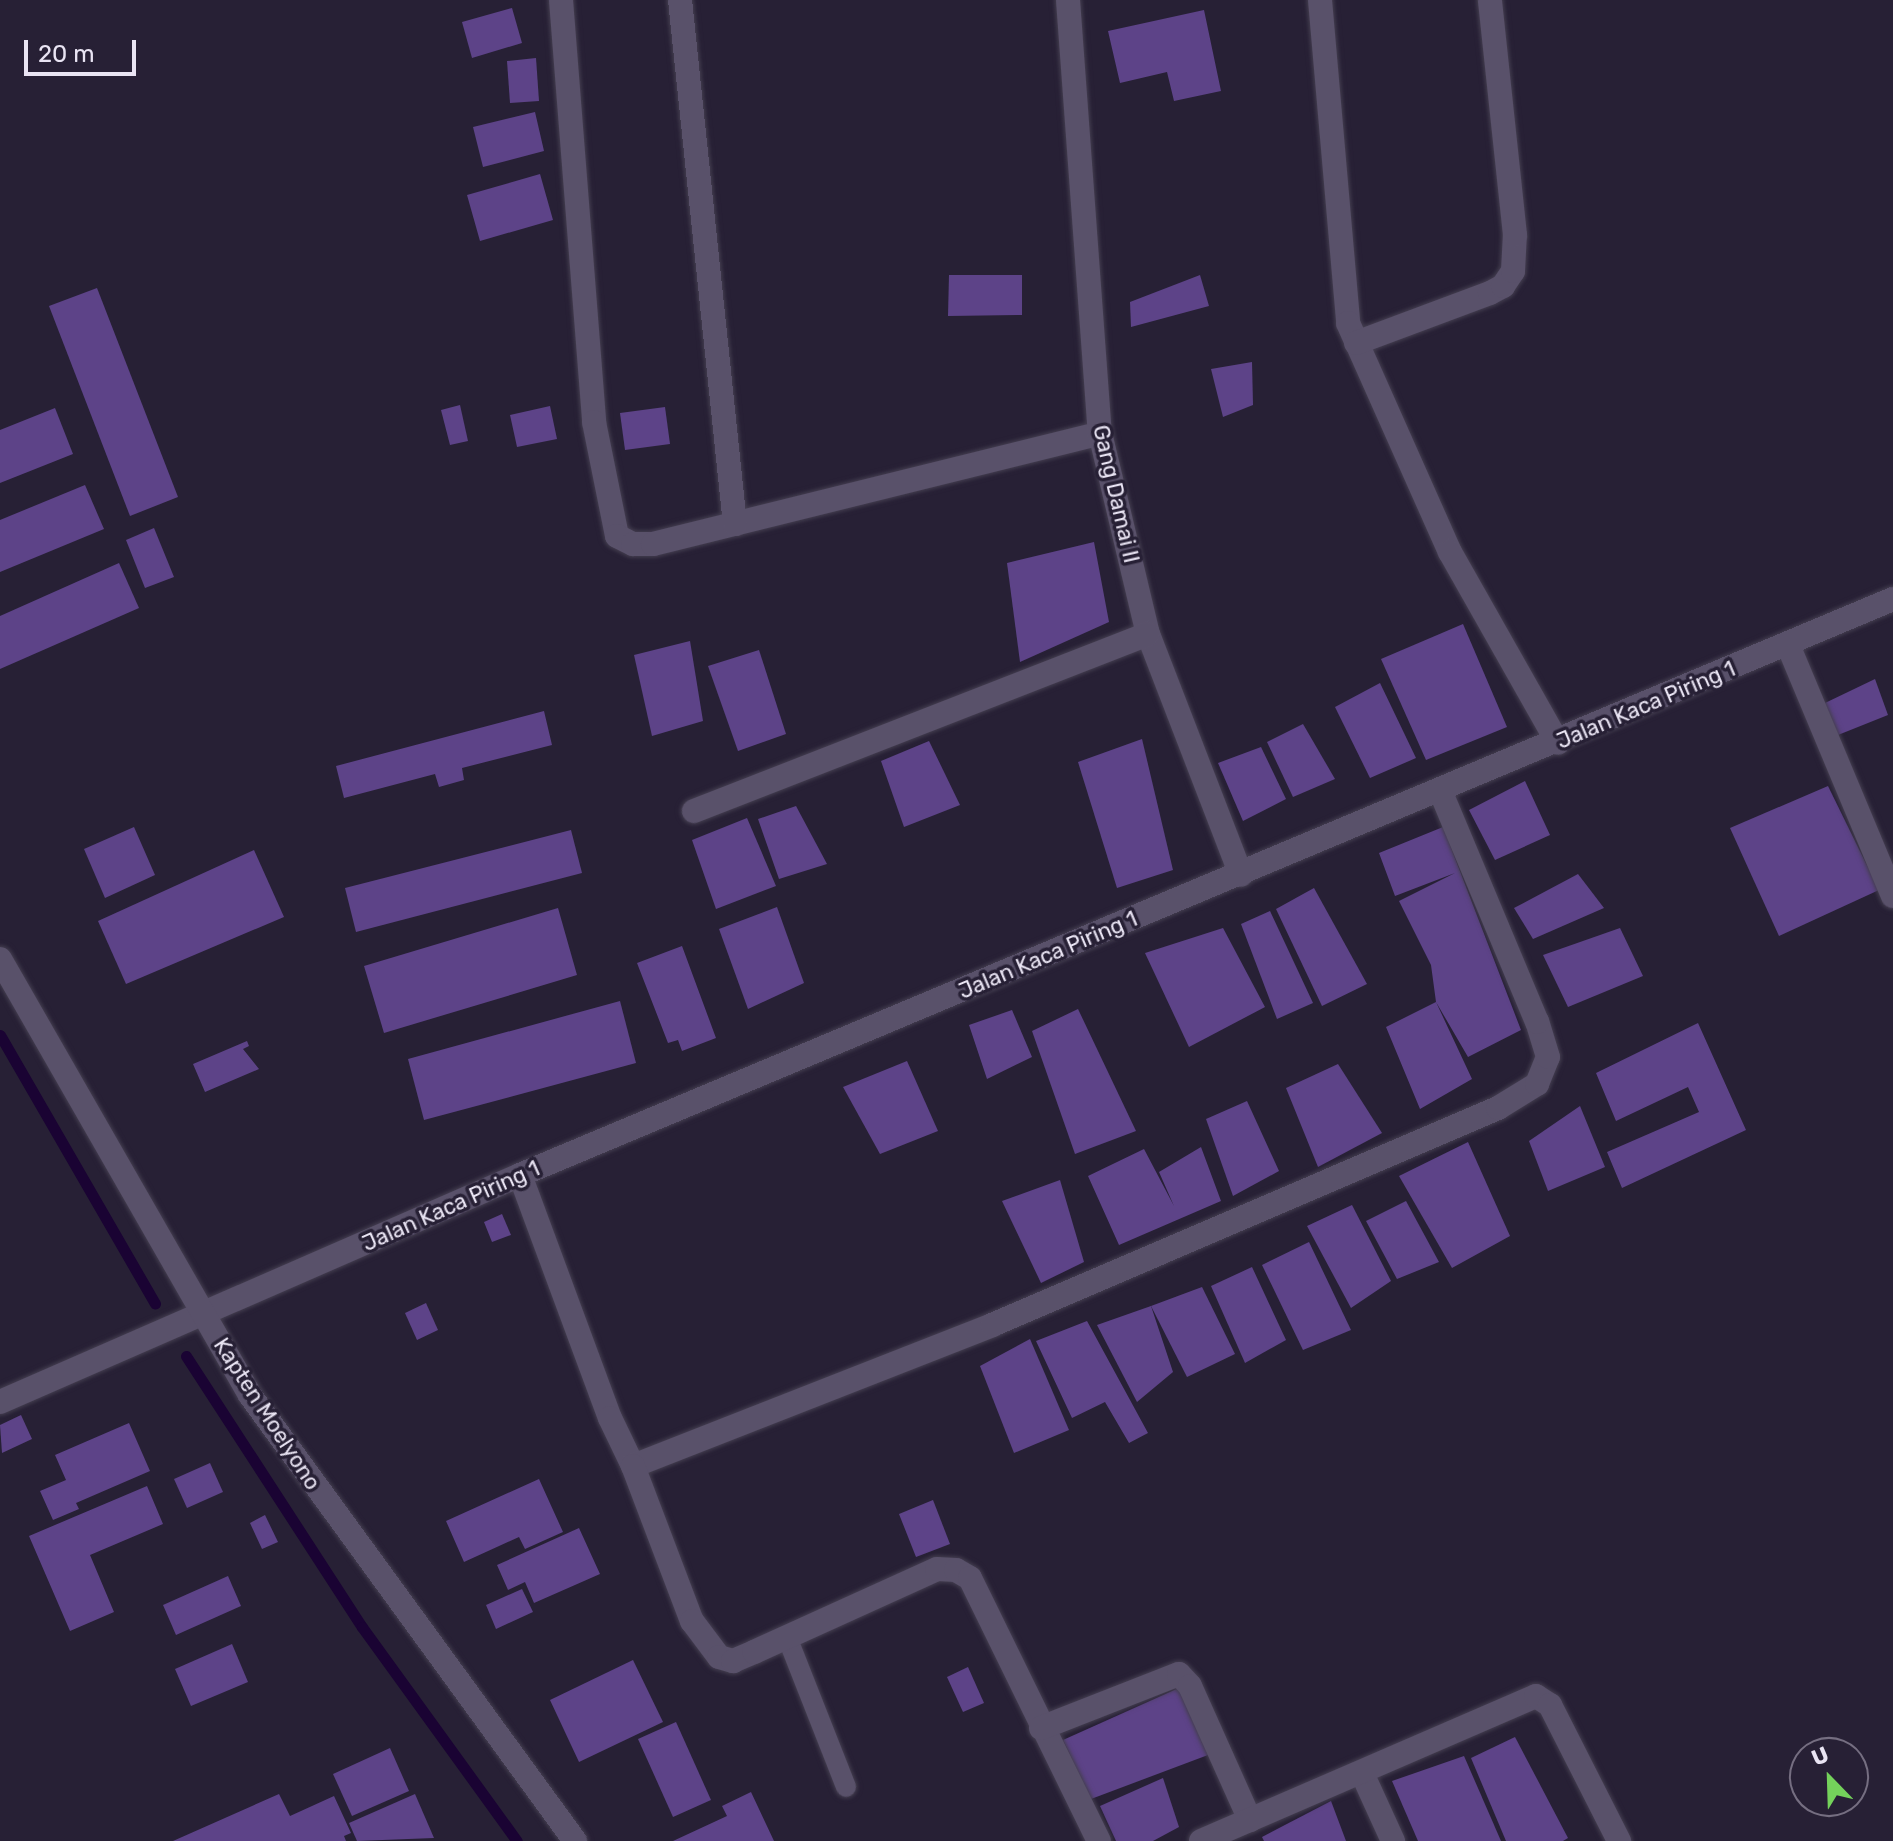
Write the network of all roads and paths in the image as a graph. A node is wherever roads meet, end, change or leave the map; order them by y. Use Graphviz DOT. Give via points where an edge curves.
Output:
graph roads {
  1 [pos="561,0"];
  2 [pos="680,0"];
  3 [pos="1068,0"];
  4 [pos="1320,0"];
  5 [pos="1490,0"];
  6 [pos="1356,343"];
  7 [pos="1100,433"];
  8 [pos="735,524"];
  9 [pos="1893,599"];
  10 [pos="1148,634"];
  11 [pos="1788,645"];
  12 [pos="1558,743"];
  13 [pos="1441,792"];
  14 [pos="694,811"];
  15 [pos="1241,875"];
  16 [pos="1893,896"];
  17 [pos="0,959"];
  18 [pos="520,1175"];
  19 [pos="204,1315"];
  20 [pos="0,1402"];
  21 [pos="633,1466"];
  22 [pos="787,1637"];
  23 [pos="1041,1728"];
  24 [pos="1362,1773"];
  25 [pos="846,1787"];
  26 [pos="1250,1820"];
  27 [pos="575,1841"];
  28 [pos="1099,1841"];
  29 [pos="1201,1841"];
  30 [pos="1393,1841"];
  31 [pos="1619,1841"];
  1 -- 8 [label="street" via="594,422 610,518 617,536 633,544"];
  2 -- 8 [label="street"];
  3 -- 7 [label="street, Gang Damai II"];
  4 -- 6 [label="street" via="1343,296"];
  5 -- 6 [label="street" via="1515,235 1513,271 1490,293"];
  6 -- 12 [label="street" via="1450,552"];
  7 -- 8 [label="street"];
  7 -- 10 [label="street, Gang Damai II"];
  9 -- 11 [label="street, Jalan Kaca Piring 1"];
  10 -- 14 [label="street"];
  10 -- 15 [label="street, Gang Damai II"];
  11 -- 12 [label="street, Jalan Kaca Piring 1"];
  11 -- 16 [label="street"];
  12 -- 13 [label="street, Jalan Kaca Piring 1"];
  13 -- 15 [label="street, Jalan Kaca Piring 1"];
  13 -- 21 [label="street" via="1537,1022 1548,1057 1537,1084 1498,1108 992,1325"];
  15 -- 18 [label="street, Jalan Kaca Piring 1"];
  17 -- 19 [label="street, Kapten Moelyono"];
  18 -- 19 [label="street, Jalan Kaca Piring 1"];
  18 -- 21 [label="street" via="610,1418"];
  19 -- 20 [label="street, Jalan Kaca Piring 1"];
  19 -- 27 [label="street, Kapten Moelyono" via="303,1473"];
  21 -- 22 [label="street" via="704,1642 719,1657 733,1661"];
  22 -- 23 [label="street" via="937,1569 956,1570 970,1578 982,1596"];
  22 -- 25 [label="lane"];
  23 -- 26 [label="street" via="1179,1674 1197,1699"];
  23 -- 28 [label="street"];
  24 -- 26 [label="street"];
  24 -- 30 [label="street"];
  24 -- 31 [label="street" via="1536,1696 1545,1697"];
  26 -- 29 [label="street"];
}
